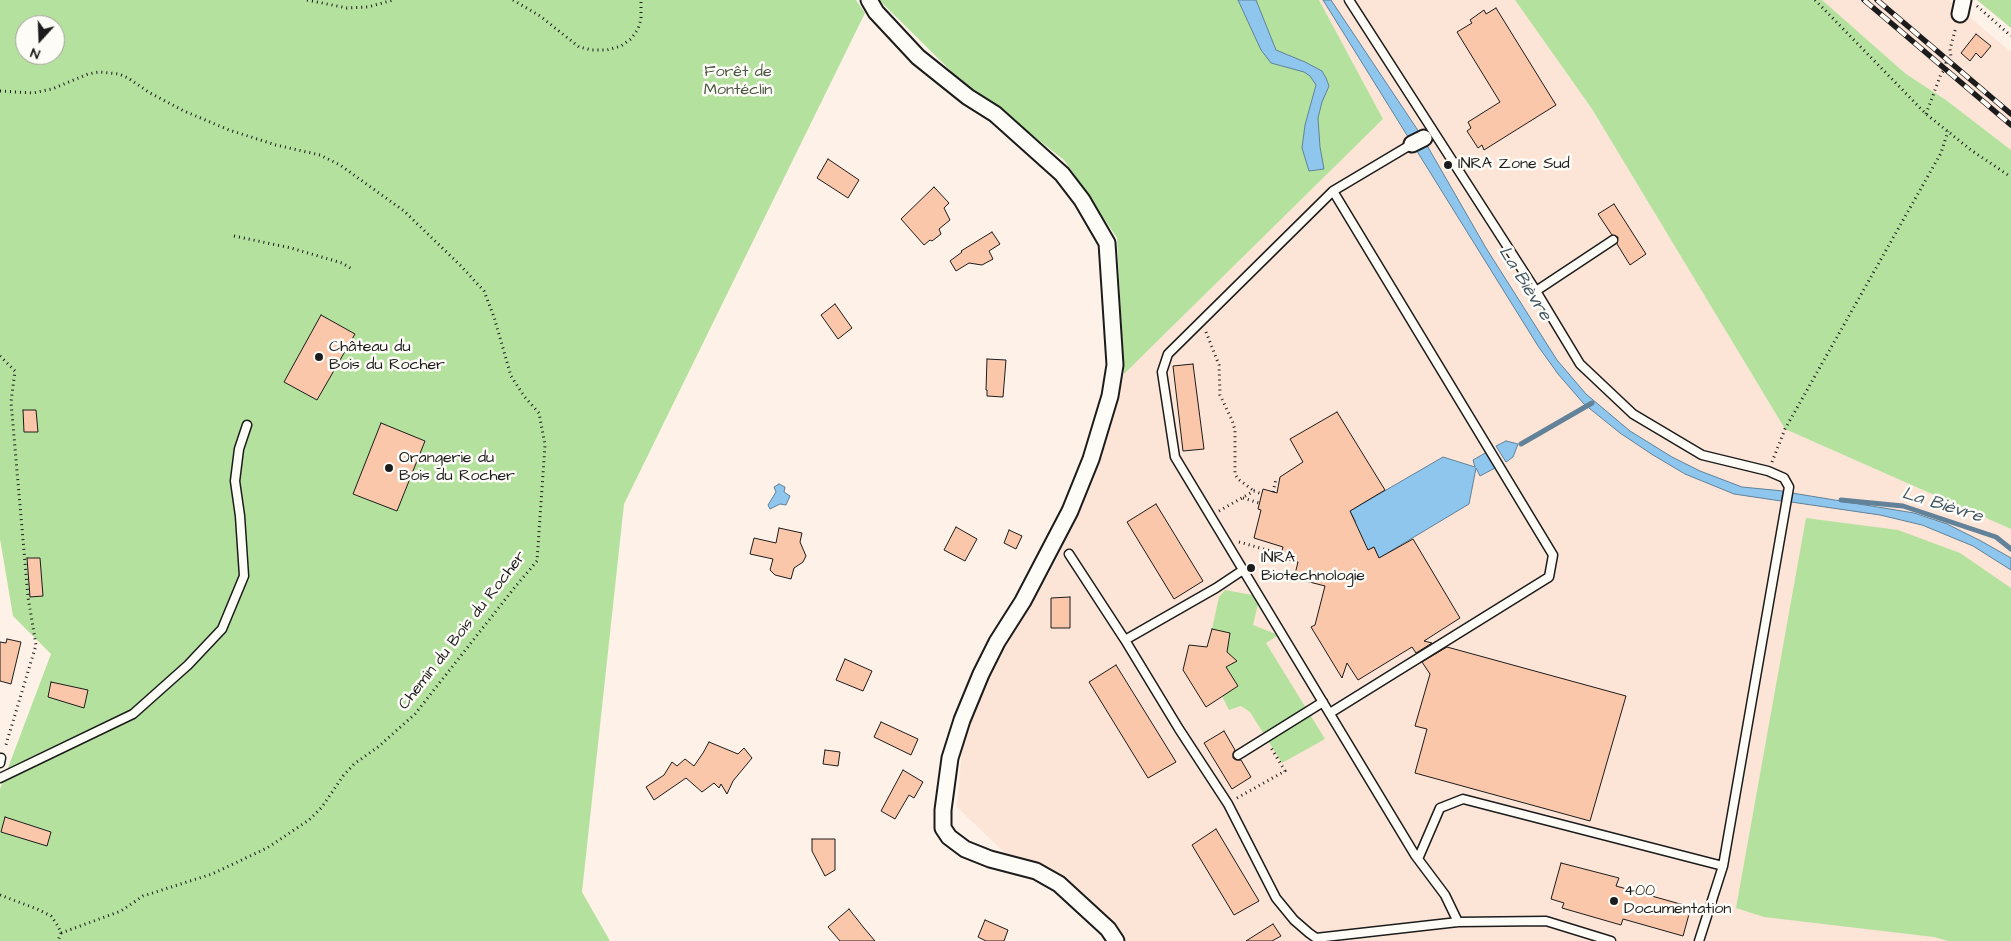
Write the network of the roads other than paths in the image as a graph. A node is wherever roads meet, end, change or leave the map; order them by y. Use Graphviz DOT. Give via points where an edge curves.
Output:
graph roads {
  1 [pos="869,0"];
  2 [pos="1349,0"];
  3 [pos="1423,138"];
  4 [pos="1333,192"];
  5 [pos="1613,240"];
  6 [pos="1536,290"];
  7 [pos="246,425"];
  8 [pos="1069,554"];
  9 [pos="1242,570"];
  10 [pos="1125,640"];
  11 [pos="1323,702"];
  12 [pos="1330,714"];
  13 [pos="1238,755"];
  14 [pos="0,778"];
  15 [pos="1418,859"];
  16 [pos="1723,866"];
  17 [pos="1458,922"];
  18 [pos="1344,938"];
  19 [pos="1317,939"];
  20 [pos="1116,941"];
  21 [pos="1611,941"];
  22 [pos="1699,941"];
  1 -- 20 [label="street" via="876,12 918,57 995,114 1062,174 1082,200 1107,243 1115,365 1110,396 1091,459 1070,511 980,674 962,720 950,758 943,828 965,849 1036,871 1059,884 1108,929"];
  2 -- 3 [label="lane"];
  3 -- 4 [label="lane"];
  3 -- 6 [label="lane"];
  4 -- 9 [label="lane" via="1168,354 1162,372 1175,457"];
  4 -- 12 [label="lane" via="1553,555 1549,577"];
  5 -- 6 [label="lane"];
  6 -- 16 [label="lane" via="1580,364 1633,414 1702,454 1768,472 1784,478 1789,486"];
  7 -- 14 [label="lane" via="235,482 244,576 222,630 133,714"];
  8 -- 10 [label="lane"];
  9 -- 10 [label="lane"];
  9 -- 11 [label="lane"];
  10 -- 19 [label="lane" via="1228,804 1276,898 1294,920"];
  11 -- 12 [label="lane"];
  11 -- 13 [label="lane"];
  12 -- 15 [label="lane"];
  15 -- 16 [label="lane" via="1440,808 1463,799"];
  15 -- 17 [label="lane" via="1445,895"];
  16 -- 22 [label="lane"];
  17 -- 18 [label="lane"];
  17 -- 21 [label="lane" via="1546,921"];
  18 -- 19 [label="lane"];
}
